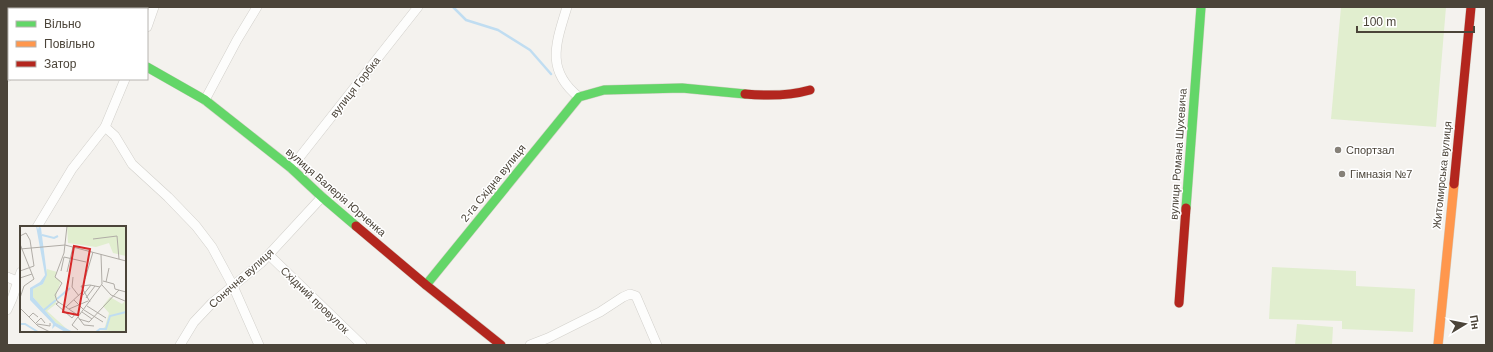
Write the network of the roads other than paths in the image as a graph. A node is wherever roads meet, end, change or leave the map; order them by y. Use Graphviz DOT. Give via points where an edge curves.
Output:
graph roads {
  1 [pos="154,7"];
  2 [pos="257,7"];
  3 [pos="418,7"];
  4 [pos="567,7"];
  5 [pos="1201,7"];
  6 [pos="1471,7"];
  7 [pos="148,24"];
  8 [pos="148,67"];
  9 [pos="125,80"];
  10 [pos="810,90"];
  11 [pos="579,97"];
  12 [pos="205,100"];
  13 [pos="105,127"];
  14 [pos="291,168"];
  15 [pos="322,197"];
  16 [pos="38,226"];
  17 [pos="269,255"];
  18 [pos="20,274"];
  19 [pos="7,277"];
  20 [pos="17,281"];
  21 [pos="426,285"];
  22 [pos="233,286"];
  23 [pos="1179,303"];
  24 [pos="7,310"];
  25 [pos="180,345"];
  26 [pos="259,345"];
  27 [pos="362,345"];
  28 [pos="501,345"];
  29 [pos="530,345"];
  30 [pos="657,345"];
  31 [pos="1438,345"];
  1 -- 7 [label="street"];
  2 -- 12 [label="street"];
  3 -- 14 [label="street, вулиця Горбка"];
  4 -- 11 [label="street" via="557,41 556,59 559,74 568,88"];
  5 -- 23 [label="street, вулиця Романа Шухевича"];
  6 -- 31 [label="street, Житомирська вулиця"];
  8 -- 12 [label="street, вулиця Валерія Юрченка"];
  9 -- 13 [label="street"];
  10 -- 11 [label="street" via="766,96 682,88 604,90"];
  11 -- 21 [label="street, 2-га Східна вулиця"];
  12 -- 14 [label="street, вулиця Валерія Юрченка"];
  13 -- 16 [label="street" via="72,169"];
  13 -- 22 [label="street" via="115,136 132,164 196,226 212,247"];
  14 -- 15 [label="street, вулиця Валерія Юрченка"];
  15 -- 17 [label="street, Сонячна вулиця"];
  15 -- 21 [label="street, вулиця Валерія Юрченка"];
  17 -- 22 [label="street, Сонячна вулиця"];
  17 -- 27 [label="street, Східний провулок"];
  18 -- 20 [label="street"];
  19 -- 20 [label="street"];
  20 -- 24 [label="street"];
  21 -- 28 [label="street, вулиця Валерія Юрченка"];
  22 -- 25 [label="street, Сонячна вулиця" via="194,322"];
  22 -- 26 [label="street"];
  29 -- 30 [label="street" via="600,312 630,294 636,296"];
}
